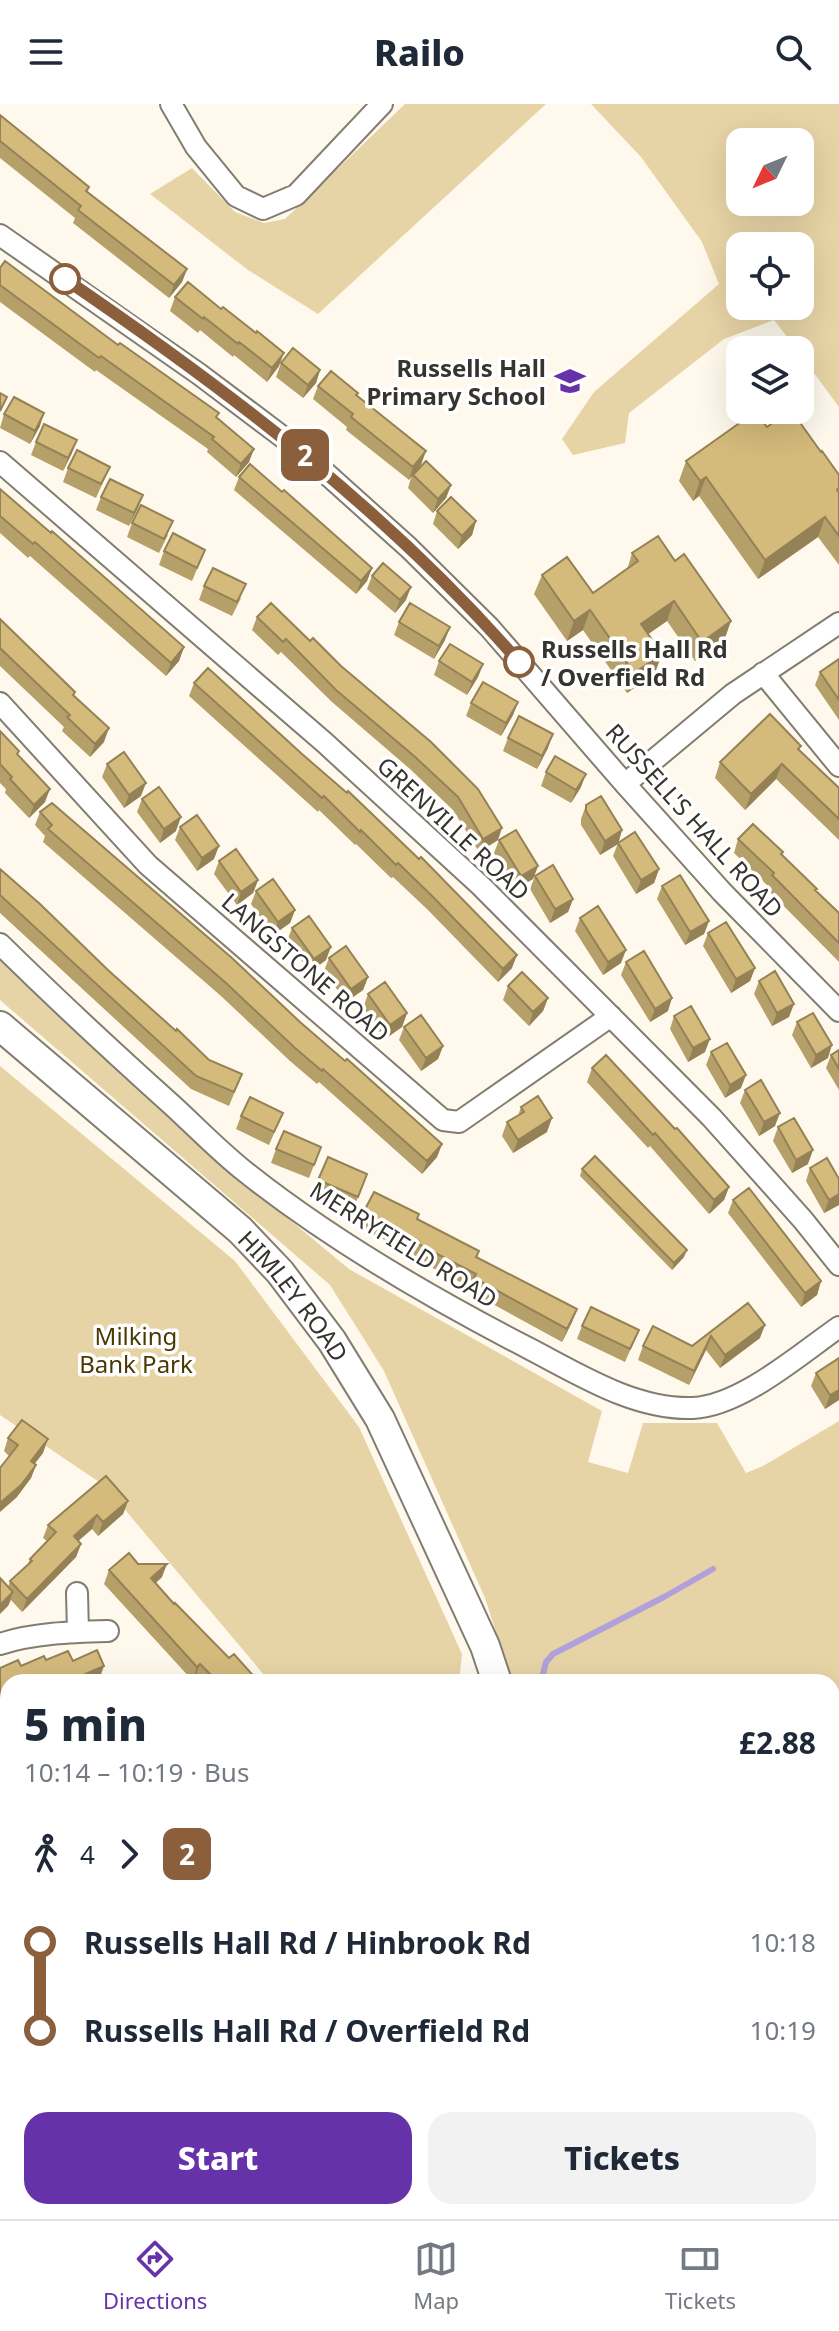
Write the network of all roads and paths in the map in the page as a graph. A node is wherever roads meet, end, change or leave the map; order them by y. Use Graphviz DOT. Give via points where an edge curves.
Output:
graph roads {
  1 [pos="171,104"];
  2 [pos="382,104"];
  3 [pos="0,235"];
  4 [pos="0,462"];
  5 [pos="839,623"];
  6 [pos="763,673"];
  7 [pos="0,703"];
  8 [pos="839,766"];
  9 [pos="625,784"];
  10 [pos="0,944"];
  11 [pos="839,1011"];
  12 [pos="611,1016"];
  13 [pos="0,1026"];
  14 [pos="839,1265"];
  15 [pos="839,1327"];
  16 [pos="77,1593"];
  17 [pos="108,1631"];
  18 [pos="78,1632"];
  19 [pos="0,1644"];
  20 [pos="485,1646"];
  21 [pos="487,1674"];
  22 [pos="494,1674"];
  1 -- 2 [label="street" via="196,147 236,196 263,209 296,195"];
  3 -- 9 [label="street, RUSSELL'S HALL ROAD" via="300,450 486,623"];
  4 -- 12 [label="street, GRENVILLE ROAD" via="325,743 481,886"];
  5 -- 6 [label="street"];
  6 -- 8 [label="street"];
  6 -- 9 [label="street"];
  7 -- 12 [label="street, LANGSTONE ROAD" via="148,865 443,1120 459,1122"];
  9 -- 11 [label="street, RUSSELL'S HALL ROAD"];
  10 -- 15 [label="street, MERRYFIELD ROAD" via="243,1170 331,1233 459,1312 594,1382 646,1402 693,1408 722,1403"];
  12 -- 14 [label="street, GRENVILLE ROAD" via="712,1118"];
  13 -- 20 [label="main road, HIMLEY ROAD" via="240,1230 280,1272 332,1341 380,1419"];
  16 -- 18 [label="street"];
  17 -- 18 [label="street"];
  18 -- 19 [label="street"];
  20 -- 21 [label="main road, HIMLEY ROAD"];
  20 -- 22 [label="main road, HIMLEY ROAD"];
}
